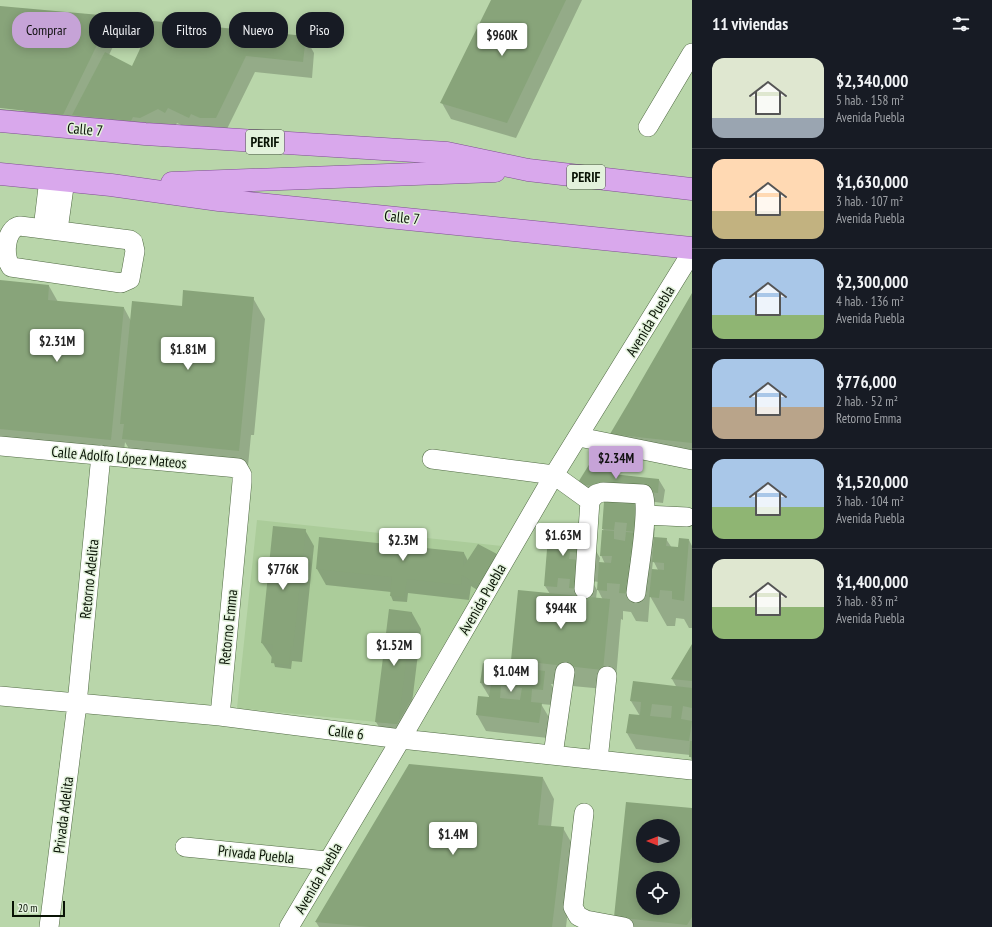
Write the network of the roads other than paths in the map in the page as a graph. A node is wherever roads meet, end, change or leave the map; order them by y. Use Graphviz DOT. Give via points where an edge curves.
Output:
graph roads {
  1 [pos="692,53"];
  2 [pos="0,121"];
  3 [pos="648,127"];
  4 [pos="528,170"];
  5 [pos="0,174"];
  6 [pos="57,179"];
  7 [pos="112,185"];
  8 [pos="692,189"];
  9 [pos="51,230"];
  10 [pos="692,248"];
  11 [pos="692,252"];
  12 [pos="579,438"];
  13 [pos="0,446"];
  14 [pos="102,455"];
  15 [pos="432,459"];
  16 [pos="692,460"];
  17 [pos="238,468"];
  18 [pos="554,475"];
  19 [pos="590,501"];
  20 [pos="645,515"];
  21 [pos="687,517"];
  22 [pos="584,589"];
  23 [pos="636,593"];
  24 [pos="565,672"];
  25 [pos="608,676"];
  26 [pos="0,696"];
  27 [pos="76,704"];
  28 [pos="220,716"];
  29 [pos="401,739"];
  30 [pos="553,755"];
  31 [pos="598,760"];
  32 [pos="692,770"];
  33 [pos="584,813"];
  34 [pos="185,847"];
  35 [pos="327,861"];
  36 [pos="49,927"];
  37 [pos="289,927"];
  38 [pos="624,927"];
  1 -- 3 [label="street"];
  2 -- 4 [label="main road, Calle 7 / PERIF" via="145,134 447,153"];
  4 -- 7 [label="main road, Calle 7 / PERIF"];
  4 -- 8 [label="main road, Calle 7 / PERIF"];
  5 -- 6 [label="main road, Calle 7 / PERIF"];
  6 -- 7 [label="main road, Calle 7 / PERIF"];
  6 -- 9 [label="street"];
  7 -- 10 [label="main road, Calle 7" via="219,200"];
  9 -- 9 [label="street" via="20,226 10,230 7,258 11,267 121,283 130,279 135,251 133,242"];
  11 -- 12 [label="street, Avenida Puebla"];
  12 -- 16 [label="street"];
  12 -- 18 [label="street, Avenida Puebla"];
  13 -- 14 [label="street, Calle Adolfo López Mateos"];
  14 -- 17 [label="street, Calle Adolfo López Mateos"];
  14 -- 27 [label="street, Retorno Adelita"];
  15 -- 18 [label="street"];
  17 -- 28 [label="street, Retorno Emma" via="242,482"];
  18 -- 19 [label="street"];
  18 -- 29 [label="street, Avenida Puebla"];
  19 -- 20 [label="street" via="596,494 603,492 643,494"];
  19 -- 22 [label="street"];
  20 -- 21 [label="street"];
  20 -- 23 [label="street"];
  24 -- 30 [label="street"];
  25 -- 31 [label="street"];
  26 -- 27 [label="street, Calle 6"];
  27 -- 28 [label="street, Calle 6"];
  27 -- 36 [label="street, Privada Adelita"];
  28 -- 29 [label="street, Calle 6"];
  29 -- 30 [label="street, Calle 6"];
  29 -- 35 [label="street, Avenida Puebla"];
  30 -- 31 [label="street, Calle 6"];
  31 -- 32 [label="street, Calle 6"];
  33 -- 38 [label="street" via="572,907 578,916 586,920"];
  34 -- 35 [label="street, Privada Puebla"];
  35 -- 37 [label="street, Avenida Puebla"];
}
